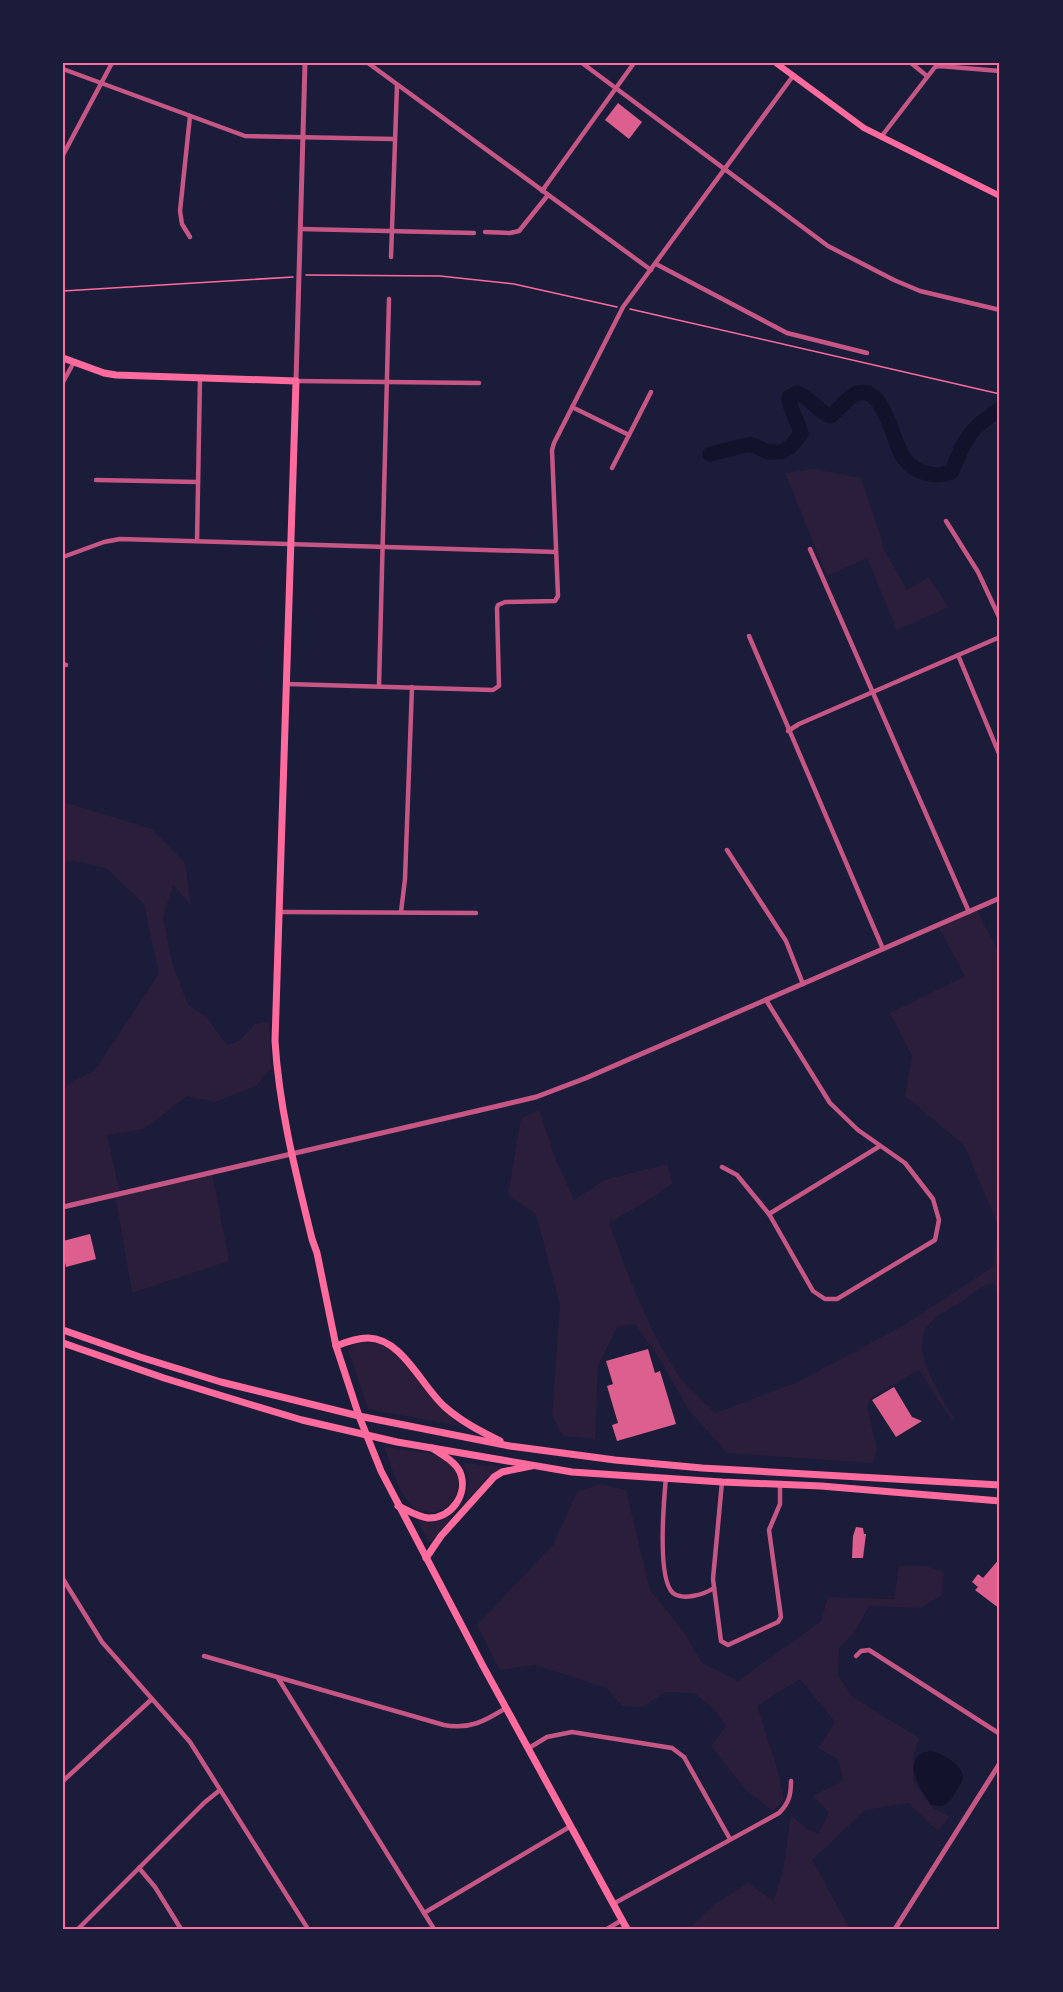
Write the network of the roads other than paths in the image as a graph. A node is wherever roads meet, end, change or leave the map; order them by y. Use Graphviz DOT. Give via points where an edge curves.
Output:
graph roads {
  1 [pos="112,63"];
  2 [pos="305,63"];
  3 [pos="368,63"];
  4 [pos="582,63"];
  5 [pos="634,63"];
  6 [pos="776,63"];
  7 [pos="911,63"];
  8 [pos="63,69"];
  9 [pos="1000,71"];
  10 [pos="793,76"];
  11 [pos="927,76"];
  12 [pos="101,83"];
  13 [pos="397,85"];
  14 [pos="616,88"];
  15 [pos="190,116"];
  16 [pos="303,137"];
  17 [pos="881,137"];
  18 [pos="394,139"];
  19 [pos="63,155"];
  20 [pos="724,170"];
  21 [pos="542,191"];
  22 [pos="548,195"];
  23 [pos="1000,196"];
  24 [pos="301,229"];
  25 [pos="485,231"];
  26 [pos="392,232"];
  27 [pos="474,233"];
  28 [pos="190,237"];
  29 [pos="391,257"];
  30 [pos="656,264"];
  31 [pos="651,270"];
  32 [pos="389,299"];
  33 [pos="1000,310"];
  34 [pos="867,353"];
  35 [pos="63,358"];
  36 [pos="74,362"];
  37 [pos="200,378"];
  38 [pos="296,381"];
  39 [pos="387,381"];
  40 [pos="63,382"];
  41 [pos="479,383"];
  42 [pos="651,392"];
  43 [pos="572,407"];
  44 [pos="629,435"];
  45 [pos="612,468"];
  46 [pos="96,480"];
  47 [pos="198,482"];
  48 [pos="946,521"];
  49 [pos="197,541"];
  50 [pos="291,543"];
  51 [pos="382,546"];
  52 [pos="810,549"];
  53 [pos="556,552"];
  54 [pos="63,557"];
  55 [pos="558,598"];
  56 [pos="562,603"];
  57 [pos="1000,620"];
  58 [pos="749,636"];
  59 [pos="1000,637"];
  60 [pos="958,655"];
  61 [pos="287,684"];
  62 [pos="379,686"];
  63 [pos="412,687"];
  64 [pos="873,692"];
  65 [pos="788,730"];
  66 [pos="1000,756"];
  67 [pos="727,850"];
  68 [pos="1000,898"];
  69 [pos="280,912"];
  70 [pos="401,912"];
  71 [pos="969,912"];
  72 [pos="476,913"];
  73 [pos="883,949"];
  74 [pos="803,984"];
  75 [pos="766,1000"];
  76 [pos="880,1146"];
  77 [pos="293,1155"];
  78 [pos="722,1167"];
  79 [pos="63,1207"];
  80 [pos="769,1214"];
  81 [pos="63,1330"];
  82 [pos="63,1343"];
  83 [pos="336,1346"];
  84 [pos="359,1416"];
  85 [pos="368,1437"];
  86 [pos="510,1446"];
  87 [pos="430,1447"];
  88 [pos="534,1465"];
  89 [pos="666,1477"];
  90 [pos="722,1482"];
  91 [pos="780,1484"];
  92 [pos="1000,1485"];
  93 [pos="1000,1501"];
  94 [pos="398,1506"];
  95 [pos="426,1558"];
  96 [pos="63,1579"];
  97 [pos="714,1588"];
  98 [pos="204,1656"];
  99 [pos="856,1656"];
  100 [pos="278,1678"];
  101 [pos="152,1699"];
  102 [pos="506,1708"];
  103 [pos="1000,1734"];
  104 [pos="529,1748"];
  105 [pos="1000,1763"];
  106 [pos="63,1781"];
  107 [pos="791,1781"];
  108 [pos="220,1790"];
  109 [pos="571,1826"];
  110 [pos="730,1839"];
  111 [pos="139,1868"];
  112 [pos="613,1904"];
  113 [pos="424,1913"];
  114 [pos="622,1920"];
  115 [pos="78,1929"];
  116 [pos="181,1929"];
  117 [pos="308,1929"];
  118 [pos="434,1929"];
  119 [pos="607,1929"];
  120 [pos="627,1929"];
  121 [pos="895,1929"];
  1 -- 12 [label="street"];
  2 -- 16 [label="street"];
  3 -- 13 [label="street"];
  4 -- 14 [label="street"];
  5 -- 14 [label="street"];
  6 -- 10 [label="main road"];
  7 -- 11 [label="street"];
  8 -- 12 [label="street"];
  9 -- 11 [label="street" via="939,66"];
  10 -- 17 [label="main road"];
  10 -- 20 [label="street"];
  11 -- 17 [label="street"];
  12 -- 15 [label="street"];
  12 -- 19 [label="street"];
  13 -- 18 [label="street"];
  13 -- 21 [label="street"];
  14 -- 20 [label="street"];
  14 -- 21 [label="street"];
  15 -- 16 [label="street" via="245,136"];
  15 -- 28 [label="street" via="180,211"];
  16 -- 18 [label="street"];
  16 -- 24 [label="street"];
  17 -- 23 [label="main road"];
  18 -- 26 [label="street"];
  20 -- 30 [label="street"];
  20 -- 33 [label="street" via="828,246 894,280 932,295"];
  21 -- 22 [label="street"];
  22 -- 25 [label="street" via="519,231"];
  22 -- 31 [label="street"];
  24 -- 26 [label="street"];
  24 -- 38 [label="street"];
  26 -- 27 [label="street"];
  26 -- 29 [label="street"];
  30 -- 31 [label="street"];
  30 -- 34 [label="street" via="787,333"];
  31 -- 43 [label="street" via="623,307"];
  32 -- 39 [label="street"];
  35 -- 36 [label="main road"];
  36 -- 37 [label="main road" via="116,375"];
  36 -- 40 [label="street"];
  37 -- 38 [label="main road"];
  37 -- 47 [label="street"];
  38 -- 39 [label="street"];
  38 -- 50 [label="main road"];
  39 -- 41 [label="street"];
  39 -- 51 [label="street"];
  42 -- 44 [label="street"];
  43 -- 44 [label="street"];
  43 -- 53 [label="street" via="552,450"];
  44 -- 45 [label="street"];
  46 -- 47 [label="street"];
  47 -- 49 [label="street"];
  48 -- 57 [label="street" via="978,572"];
  49 -- 50 [label="street"];
  49 -- 54 [label="street" via="120,539"];
  50 -- 51 [label="street"];
  50 -- 61 [label="main road"];
  51 -- 53 [label="street"];
  51 -- 62 [label="street"];
  52 -- 64 [label="street"];
  53 -- 55 [label="street"];
  55 -- 56 [label="street"];
  55 -- 63 [label="street" via="498,605 497,688"];
  58 -- 65 [label="street"];
  59 -- 60 [label="street"];
  60 -- 64 [label="street"];
  60 -- 66 [label="street"];
  61 -- 62 [label="street"];
  61 -- 69 [label="main road"];
  62 -- 63 [label="street"];
  63 -- 70 [label="street"];
  64 -- 65 [label="street"];
  64 -- 71 [label="street"];
  65 -- 73 [label="street"];
  67 -- 74 [label="street" via="786,941"];
  68 -- 71 [label="street"];
  69 -- 70 [label="street"];
  69 -- 77 [label="main road" via="276,1033 279,1090"];
  70 -- 72 [label="street"];
  71 -- 73 [label="street"];
  73 -- 74 [label="street"];
  74 -- 75 [label="street"];
  75 -- 76 [label="street" via="830,1103"];
  75 -- 77 [label="street" via="536,1096"];
  76 -- 80 [label="street"];
  76 -- 80 [label="street" via="905,1163 933,1199 939,1220 935,1240 837,1299 825,1299 813,1291"];
  77 -- 79 [label="street"];
  77 -- 83 [label="main road"];
  78 -- 80 [label="street" via="737,1175"];
  81 -- 84 [label="main road" via="189,1373"];
  82 -- 85 [label="main road" via="216,1394"];
  83 -- 84 [label="main road"];
  83 -- 86 [label="main road" via="365,1338 387,1343 443,1406 467,1425"];
  84 -- 85 [label="main road"];
  84 -- 86 [label="main road"];
  85 -- 87 [label="main road"];
  85 -- 94 [label="main road"];
  86 -- 92 [label="main road" via="702,1468"];
  87 -- 88 [label="main road"];
  87 -- 94 [label="main road" via="453,1462 460,1472 460,1496 451,1510 436,1517 422,1517"];
  88 -- 89 [label="main road" via="573,1472"];
  88 -- 95 [label="main road" via="494,1477"];
  89 -- 90 [label="main road"];
  89 -- 97 [label="street" via="666,1581 677,1595 703,1595"];
  90 -- 91 [label="main road"];
  90 -- 97 [label="street"];
  91 -- 93 [label="main road"];
  91 -- 97 [label="street" via="780,1504 769,1530 780,1621 728,1644 721,1641"];
  94 -- 95 [label="main road"];
  95 -- 102 [label="main road"];
  96 -- 101 [label="street" via="102,1642"];
  98 -- 100 [label="street"];
  99 -- 103 [label="street" via="869,1650"];
  100 -- 102 [label="street" via="454,1727 476,1725"];
  100 -- 113 [label="street"];
  101 -- 106 [label="street"];
  101 -- 108 [label="street" via="190,1742"];
  102 -- 104 [label="main road"];
  104 -- 109 [label="main road"];
  104 -- 110 [label="street" via="547,1737 572,1732 672,1748 684,1757"];
  105 -- 121 [label="street"];
  107 -- 110 [label="street" via="785,1808"];
  108 -- 111 [label="street"];
  108 -- 117 [label="street"];
  109 -- 112 [label="main road"];
  109 -- 113 [label="street"];
  110 -- 112 [label="street"];
  111 -- 115 [label="street"];
  111 -- 116 [label="street"];
  112 -- 114 [label="main road"];
  113 -- 118 [label="street"];
  114 -- 119 [label="street"];
  114 -- 120 [label="main road"];
}
